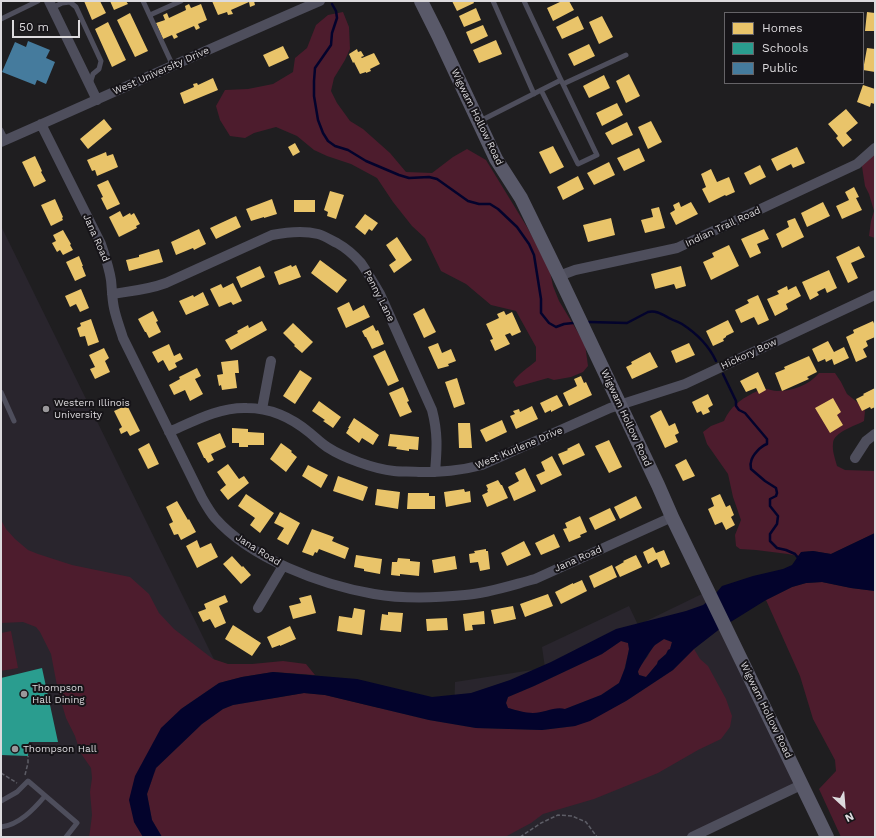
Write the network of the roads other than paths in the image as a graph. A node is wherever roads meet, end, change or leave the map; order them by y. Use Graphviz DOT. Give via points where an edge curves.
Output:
graph roads {
  1 [pos="38,1"];
  2 [pos="144,1"];
  3 [pos="181,1"];
  4 [pos="320,1"];
  5 [pos="421,1"];
  6 [pos="492,1"];
  7 [pos="524,1"];
  8 [pos="51,4"];
  9 [pos="150,15"];
  10 [pos="1,19"];
  11 [pos="626,55"];
  12 [pos="173,66"];
  13 [pos="562,82"];
  14 [pos="89,85"];
  15 [pos="541,90"];
  16 [pos="534,94"];
  17 [pos="96,100"];
  18 [pos="479,122"];
  19 [pos="41,124"];
  20 [pos="1,130"];
  21 [pos="3,141"];
  22 [pos="875,148"];
  23 [pos="559,276"];
  24 [pos="112,294"];
  25 [pos="875,294"];
  26 [pos="271,361"];
  27 [pos="1,392"];
  28 [pos="620,405"];
  29 [pos="262,409"];
  30 [pos="14,421"];
  31 [pos="169,432"];
  32 [pos="875,434"];
  33 [pos="854,458"];
  34 [pos="435,472"];
  35 [pos="672,517"];
  36 [pos="283,566"];
  37 [pos="258,608"];
  38 [pos="801,785"];
  39 [pos="45,796"];
  40 [pos="1,801"];
  41 [pos="1,827"];
  42 [pos="66,837"];
  43 [pos="692,837"];
  44 [pos="827,837"];
  1 -- 10 [label="lane"];
  2 -- 9 [label="lane"];
  3 -- 9 [label="lane"];
  4 -- 12 [label="street, West University Drive"];
  5 -- 18 [label="street, Wigwam Hollow Road"];
  6 -- 16 [label="lane"];
  7 -- 13 [label="lane"];
  8 -- 14 [label="street"];
  8 -- 14 [label="lane" via="70,2 76,7 101,61"];
  9 -- 12 [label="lane"];
  11 -- 13 [label="lane"];
  12 -- 17 [label="street, West University Drive"];
  13 -- 15 [label="lane"];
  13 -- 15 [label="lane" via="597,155 578,164"];
  14 -- 17 [label="street"];
  15 -- 16 [label="lane"];
  16 -- 18 [label="lane"];
  17 -- 19 [label="street, West University Drive"];
  18 -- 23 [label="street, Wigwam Hollow Road" via="496,159 521,198"];
  19 -- 21 [label="street, West University Drive"];
  19 -- 24 [label="street, Jana Road" via="103,250 109,268"];
  20 -- 21 [label="lane"];
  22 -- 23 [label="street, Indian Trail Road" via="857,164 677,248 575,270"];
  23 -- 28 [label="street, Wigwam Hollow Road"];
  24 -- 31 [label="street, Jana Road" via="123,338"];
  24 -- 34 [label="street, Penny Lane" via="166,283 272,235 308,232 344,247 360,263 380,294 432,410 437,445"];
  25 -- 28 [label="street, Hickory Bow" via="685,384"];
  26 -- 29 [label="street"];
  27 -- 30 [label="lane"];
  28 -- 34 [label="street, West Kurlene Drive" via="482,465 451,472"];
  28 -- 35 [label="street, Wigwam Hollow Road"];
  29 -- 31 [label="street, West Kurlene Drive" via="234,408 220,411"];
  29 -- 34 [label="street, West Kurlene Drive" via="295,422 328,448 364,464 394,471"];
  31 -- 36 [label="street, Jana Road" via="202,498 216,519 244,543"];
  32 -- 33 [label="street" via="866,441"];
  35 -- 36 [label="street, Jana Road" via="535,578 478,594 425,597 375,594 329,584"];
  35 -- 38 [label="street, Wigwam Hollow Road"];
  36 -- 37 [label="street"];
  38 -- 43 [label="street"];
  38 -- 44 [label="street, Wigwam Hollow Road"];
  39 -- 40 [label="lane" via="28,781 17,792"];
  39 -- 41 [label="lane" via="30,813 6,827"];
  39 -- 42 [label="lane" via="77,823"];
}
